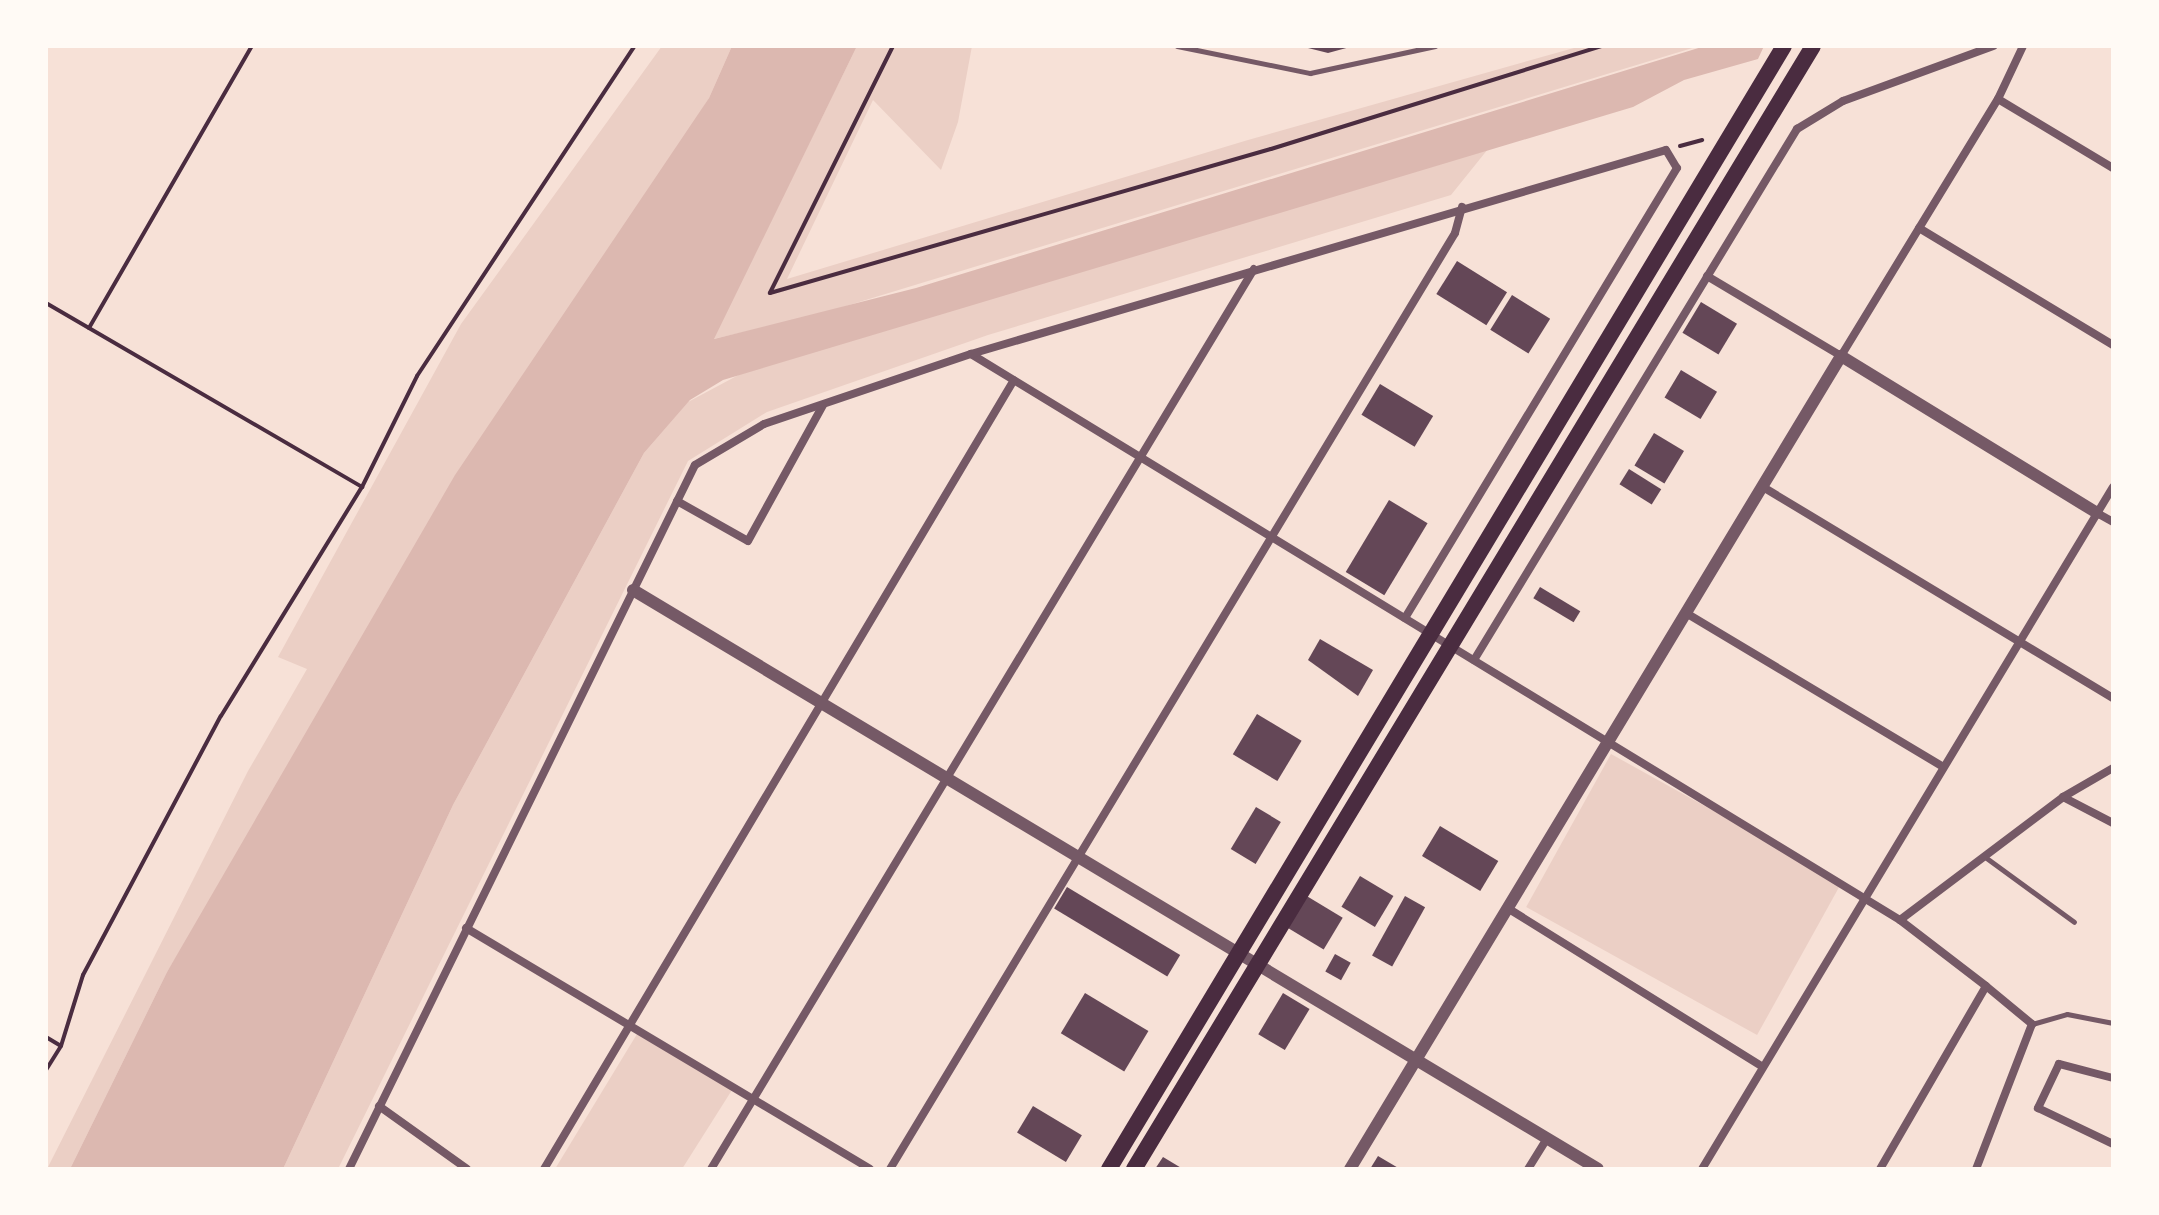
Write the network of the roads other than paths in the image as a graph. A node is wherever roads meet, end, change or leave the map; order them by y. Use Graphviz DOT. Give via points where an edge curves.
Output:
graph roads {
  1 [pos="1177,46"];
  2 [pos="1435,46"];
  3 [pos="1784,46"];
  4 [pos="1813,46"];
  5 [pos="1993,46"];
  6 [pos="2023,46"];
  7 [pos="1998,99"];
  8 [pos="2113,168"];
  9 [pos="1462,207"];
  10 [pos="1919,228"];
  11 [pos="1254,268"];
  12 [pos="1707,276"];
  13 [pos="2113,345"];
  14 [pos="971,354"];
  15 [pos="1841,356"];
  16 [pos="1014,380"];
  17 [pos="823,405"];
  18 [pos="1140,457"];
  19 [pos="1763,487"];
  20 [pos="2113,487"];
  21 [pos="677,501"];
  22 [pos="2097,513"];
  23 [pos="2113,522"];
  24 [pos="1272,537"];
  25 [pos="633,590"];
  26 [pos="1686,613"];
  27 [pos="1405,618"];
  28 [pos="1431,634"];
  29 [pos="2020,641"];
  30 [pos="1450,646"];
  31 [pos="1474,660"];
  32 [pos="2113,698"];
  33 [pos="822,703"];
  34 [pos="1611,744"];
  35 [pos="1942,766"];
  36 [pos="2113,768"];
  37 [pos="947,777"];
  38 [pos="2063,797"];
  39 [pos="2113,823"];
  40 [pos="1984,857"];
  41 [pos="1080,858"];
  42 [pos="1864,898"];
  43 [pos="1509,909"];
  44 [pos="1900,920"];
  45 [pos="2074,922"];
  46 [pos="466,928"];
  47 [pos="1239,951"];
  48 [pos="1256,962"];
  49 [pos="1986,986"];
  50 [pos="2113,1023"];
  51 [pos="2032,1024"];
  52 [pos="629,1025"];
  53 [pos="1416,1059"];
  54 [pos="1761,1066"];
  55 [pos="2113,1078"];
  56 [pos="753,1099"];
  57 [pos="379,1106"];
  58 [pos="1547,1138"];
  59 [pos="2113,1144"];
  60 [pos="349,1169"];
  61 [pos="467,1169"];
  62 [pos="544,1169"];
  63 [pos="711,1169"];
  64 [pos="870,1169"];
  65 [pos="890,1169"];
  66 [pos="1109,1169"];
  67 [pos="1134,1169"];
  68 [pos="1350,1169"];
  69 [pos="1528,1169"];
  70 [pos="1598,1169"];
  71 [pos="1702,1169"];
  72 [pos="1880,1169"];
  73 [pos="1976,1169"];
  1 -- 2 [label="lane" via="1310,73"];
  3 -- 28 [label="main road"];
  4 -- 30 [label="main road"];
  5 -- 12 [label="street" via="1809,118 1797,129"];
  6 -- 7 [label="street"];
  7 -- 8 [label="street"];
  7 -- 10 [label="street"];
  9 -- 11 [label="street"];
  9 -- 24 [label="street" via="1455,233"];
  9 -- 27 [label="street" via="1666,150 1677,168"];
  10 -- 13 [label="street"];
  10 -- 15 [label="street"];
  11 -- 14 [label="street"];
  11 -- 18 [label="street"];
  12 -- 15 [label="street"];
  12 -- 31 [label="street"];
  14 -- 16 [label="street"];
  14 -- 17 [label="street"];
  15 -- 19 [label="street"];
  15 -- 22 [label="street"];
  16 -- 18 [label="street"];
  16 -- 33 [label="street"];
  17 -- 21 [label="street" via="764,424 695,465"];
  17 -- 21 [label="street" via="748,541"];
  18 -- 24 [label="street"];
  18 -- 37 [label="street"];
  19 -- 26 [label="street"];
  19 -- 29 [label="street"];
  20 -- 22 [label="street"];
  21 -- 25 [label="street"];
  22 -- 23 [label="street"];
  22 -- 29 [label="street"];
  24 -- 27 [label="street"];
  24 -- 41 [label="street"];
  25 -- 33 [label="street"];
  25 -- 46 [label="street"];
  26 -- 34 [label="street"];
  26 -- 35 [label="street"];
  27 -- 28 [label="street"];
  28 -- 30 [label="street"];
  28 -- 47 [label="main road"];
  29 -- 32 [label="street"];
  29 -- 35 [label="street"];
  30 -- 31 [label="street"];
  30 -- 48 [label="main road"];
  31 -- 34 [label="street"];
  33 -- 37 [label="street"];
  33 -- 52 [label="street"];
  34 -- 42 [label="street"];
  34 -- 43 [label="street"];
  35 -- 42 [label="street"];
  36 -- 38 [label="street"];
  37 -- 41 [label="street"];
  37 -- 56 [label="street"];
  38 -- 39 [label="street"];
  38 -- 40 [label="street"];
  40 -- 44 [label="street"];
  40 -- 45 [label="lane"];
  41 -- 47 [label="street"];
  41 -- 65 [label="street"];
  42 -- 44 [label="street"];
  42 -- 54 [label="street"];
  43 -- 53 [label="street"];
  43 -- 54 [label="street"];
  44 -- 49 [label="street"];
  46 -- 52 [label="street"];
  46 -- 57 [label="street"];
  47 -- 48 [label="street"];
  47 -- 66 [label="main road"];
  48 -- 53 [label="street"];
  48 -- 67 [label="main road"];
  49 -- 51 [label="street"];
  49 -- 72 [label="street"];
  50 -- 51 [label="lane" via="2067,1014"];
  51 -- 73 [label="street"];
  52 -- 56 [label="street"];
  52 -- 62 [label="street"];
  53 -- 58 [label="street"];
  53 -- 68 [label="street"];
  54 -- 71 [label="street"];
  55 -- 59 [label="street" via="2059,1064 2038,1108"];
  56 -- 63 [label="street"];
  56 -- 64 [label="street"];
  57 -- 60 [label="street"];
  57 -- 61 [label="street"];
  58 -- 69 [label="street"];
  58 -- 70 [label="street"];
}
